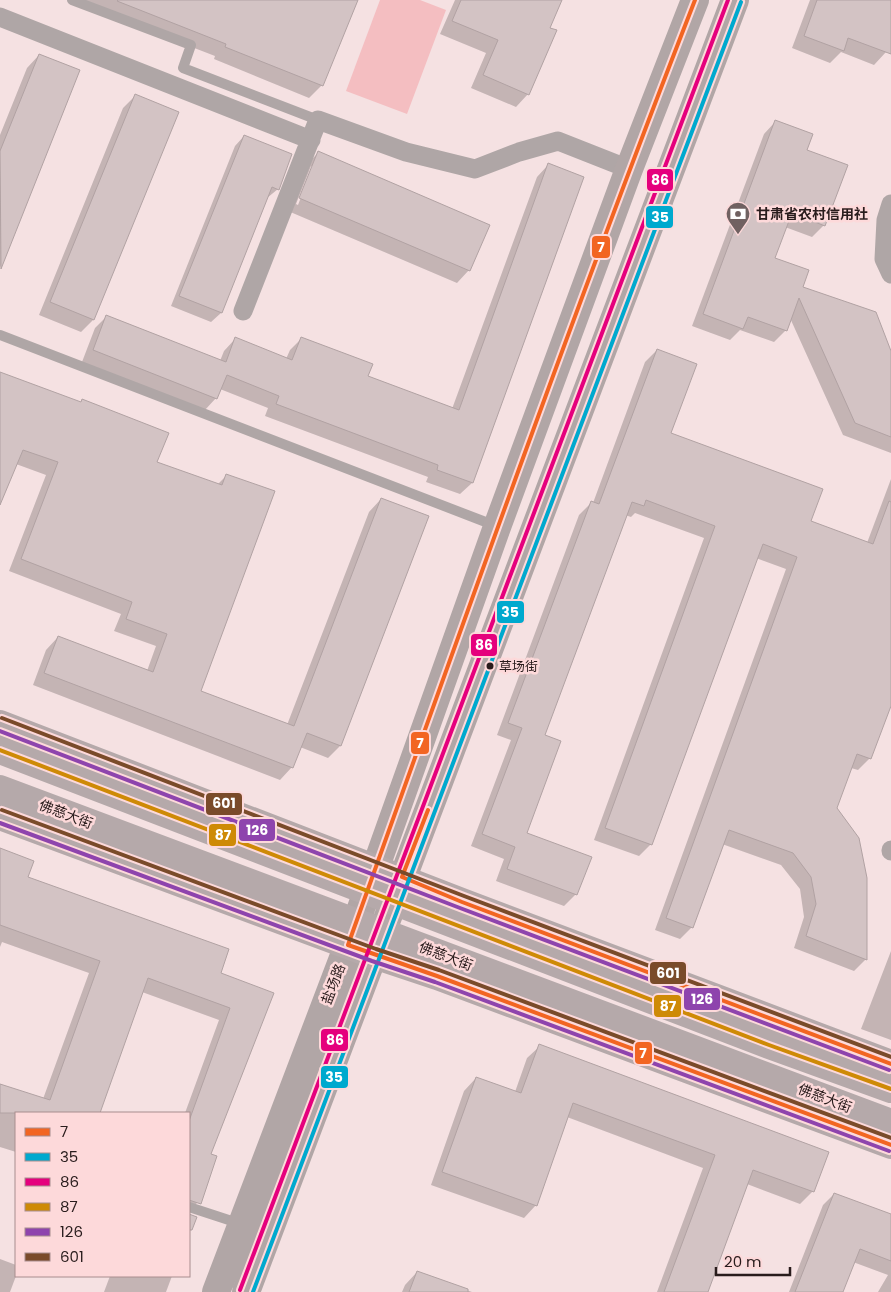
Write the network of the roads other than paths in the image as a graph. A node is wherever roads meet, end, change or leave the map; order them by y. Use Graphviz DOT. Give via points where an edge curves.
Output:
graph roads {
  1 [pos="72,0"];
  2 [pos="695,0"];
  3 [pos="735,0"];
  4 [pos="0,17"];
  5 [pos="318,120"];
  6 [pos="310,140"];
  7 [pos="628,169"];
  8 [pos="891,204"];
  9 [pos="891,274"];
  10 [pos="243,311"];
  11 [pos="0,335"];
  12 [pos="497,526"];
  13 [pos="0,724"];
  14 [pos="0,750"];
  15 [pos="0,789"];
  16 [pos="0,816"];
  17 [pos="375,868"];
  18 [pos="402,877"];
  19 [pos="348,945"];
  20 [pos="374,955"];
  21 [pos="891,1064"];
  22 [pos="891,1090"];
  23 [pos="891,1123"];
  24 [pos="891,1144"];
  25 [pos="190,1207"];
  26 [pos="242,1225"];
  27 [pos="216,1292"];
  28 [pos="246,1292"];
  1 -- 5 [label="lane" via="191,45 183,68"];
  2 -- 7 [label="main road, 盐场路"];
  3 -- 18 [label="main road, 盐场路"];
  4 -- 6 [label="street"];
  5 -- 6 [label="street"];
  5 -- 7 [label="street" via="406,152 475,169 519,152 558,142"];
  6 -- 10 [label="street"];
  7 -- 12 [label="main road, 盐场路"];
  8 -- 9 [label="street" via="886,220 884,260"];
  11 -- 12 [label="lane"];
  12 -- 17 [label="main road, 盐场路"];
  13 -- 17 [label="main road"];
  14 -- 22 [label="main road"];
  15 -- 23 [label="main road, 佛慈大街"];
  16 -- 19 [label="main road"];
  17 -- 18 [label="main road"];
  17 -- 19 [label="main road, 盐场路"];
  18 -- 20 [label="main road, 盐场路"];
  18 -- 21 [label="main road"];
  19 -- 20 [label="main road"];
  19 -- 26 [label="main road, 盐场路"];
  20 -- 24 [label="main road"];
  20 -- 28 [label="main road, 盐场路"];
  25 -- 26 [label="lane"];
  26 -- 27 [label="main road, 盐场路"];
}
